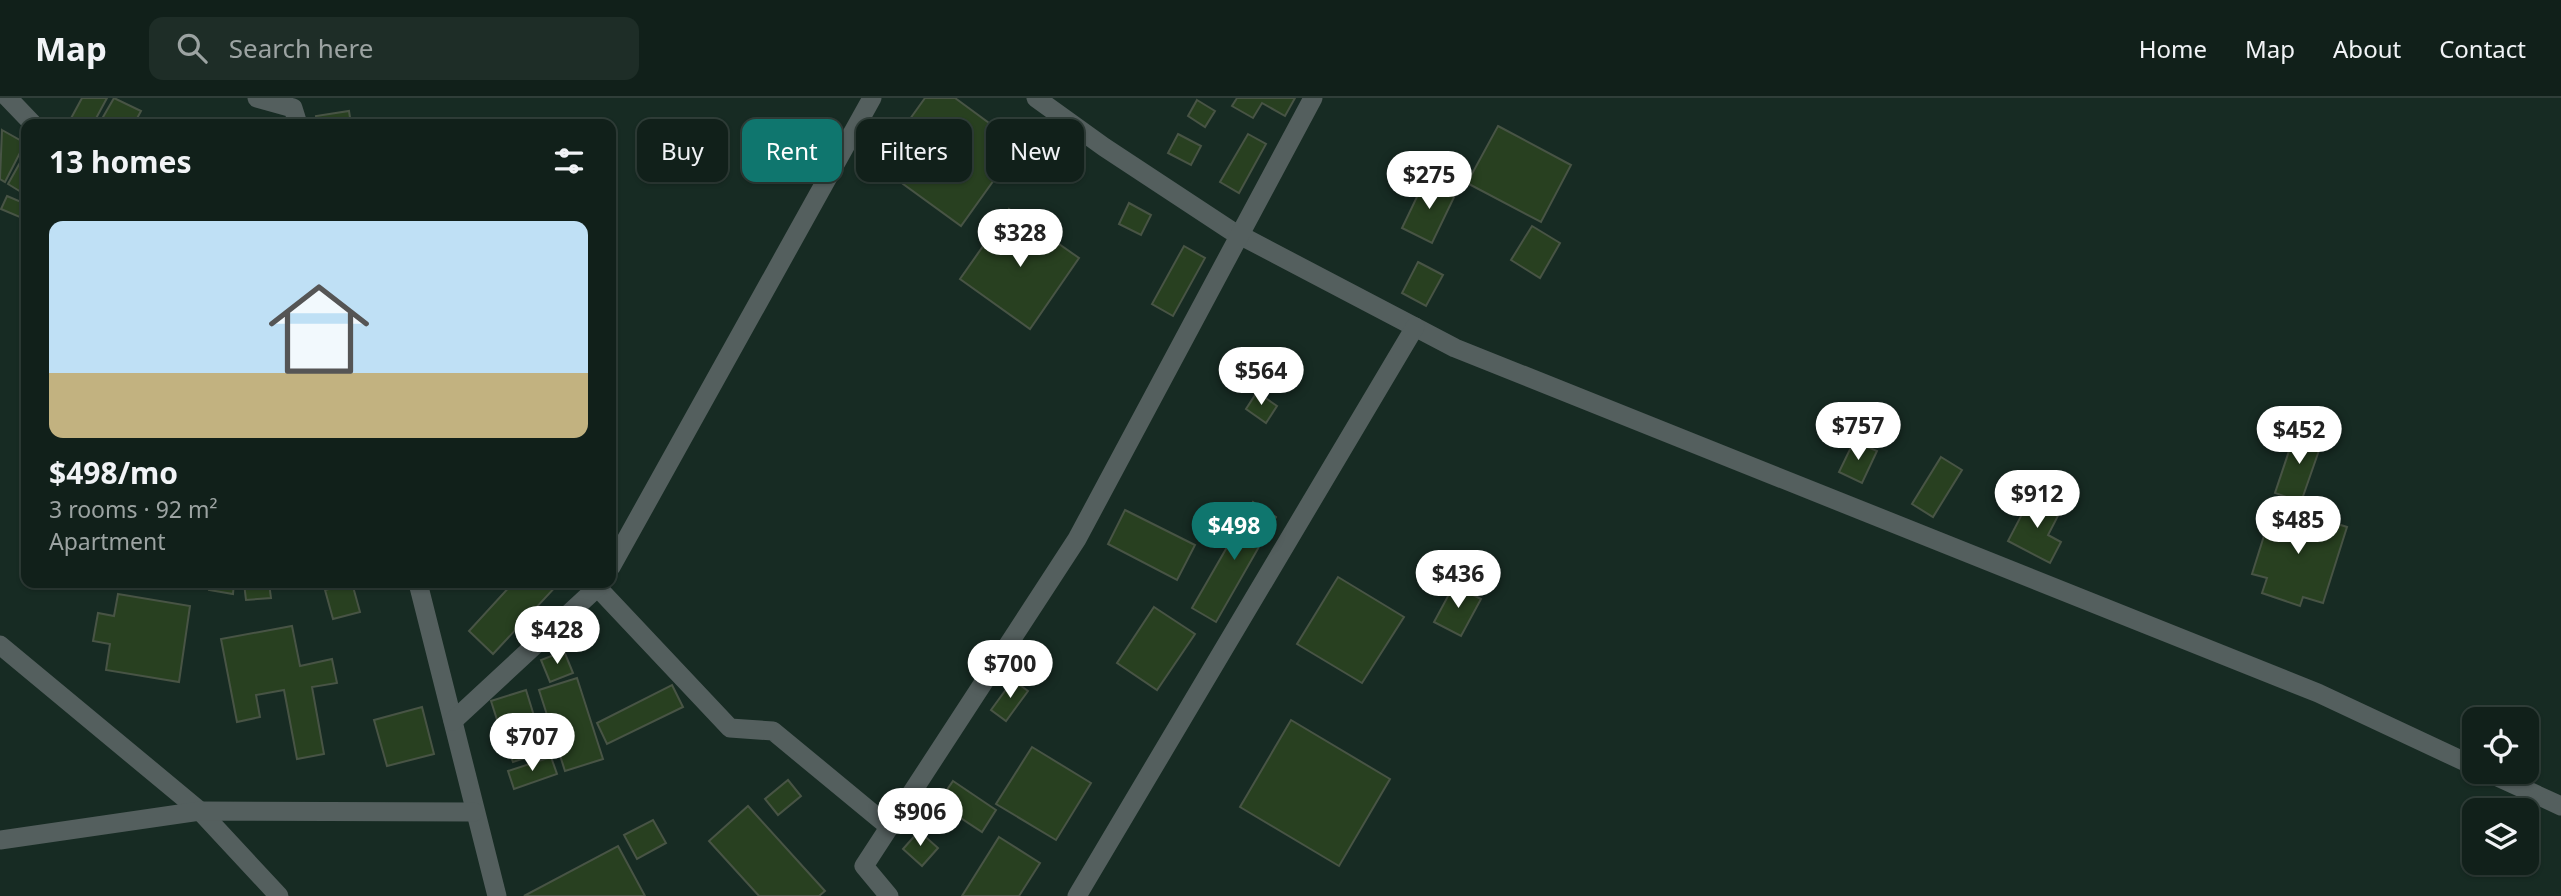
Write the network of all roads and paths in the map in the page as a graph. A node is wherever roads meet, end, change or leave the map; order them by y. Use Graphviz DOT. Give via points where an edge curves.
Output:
graph roads {
  1 [pos="8,98"];
  2 [pos="257,98"];
  3 [pos="872,98"];
  4 [pos="1036,98"];
  5 [pos="1313,98"];
  6 [pos="28,119"];
  7 [pos="296,119"];
  8 [pos="1240,235"];
  9 [pos="1415,327"];
  10 [pos="616,558"];
  11 [pos="419,588"];
  12 [pos="598,588"];
  13 [pos="602,588"];
  14 [pos="0,645"];
  15 [pos="453,720"];
  16 [pos="2462,760"];
  17 [pos="2513,784"];
  18 [pos="2561,806"];
  19 [pos="200,811"];
  20 [pos="474,812"];
  21 [pos="888,826"];
  22 [pos="0,840"];
  23 [pos="279,896"];
  24 [pos="497,896"];
  25 [pos="889,896"];
  26 [pos="1077,896"];
  1 -- 6 [label="street"];
  2 -- 7 [label="street" via="293,108"];
  3 -- 10 [label="street"];
  4 -- 8 [label="street"];
  5 -- 8 [label="street"];
  8 -- 9 [label="street"];
  8 -- 21 [label="street" via="1077,539"];
  9 -- 16 [label="street" via="1468,353 2318,693"];
  9 -- 26 [label="street"];
  11 -- 15 [label="street"];
  12 -- 15 [label="street"];
  13 -- 21 [label="street" via="730,728 773,731"];
  14 -- 19 [label="street"];
  15 -- 20 [label="street"];
  17 -- 18 [label="street"];
  19 -- 20 [label="street"];
  19 -- 22 [label="street"];
  19 -- 23 [label="street"];
  20 -- 24 [label="street"];
  21 -- 25 [label="street" via="864,866"];
}
